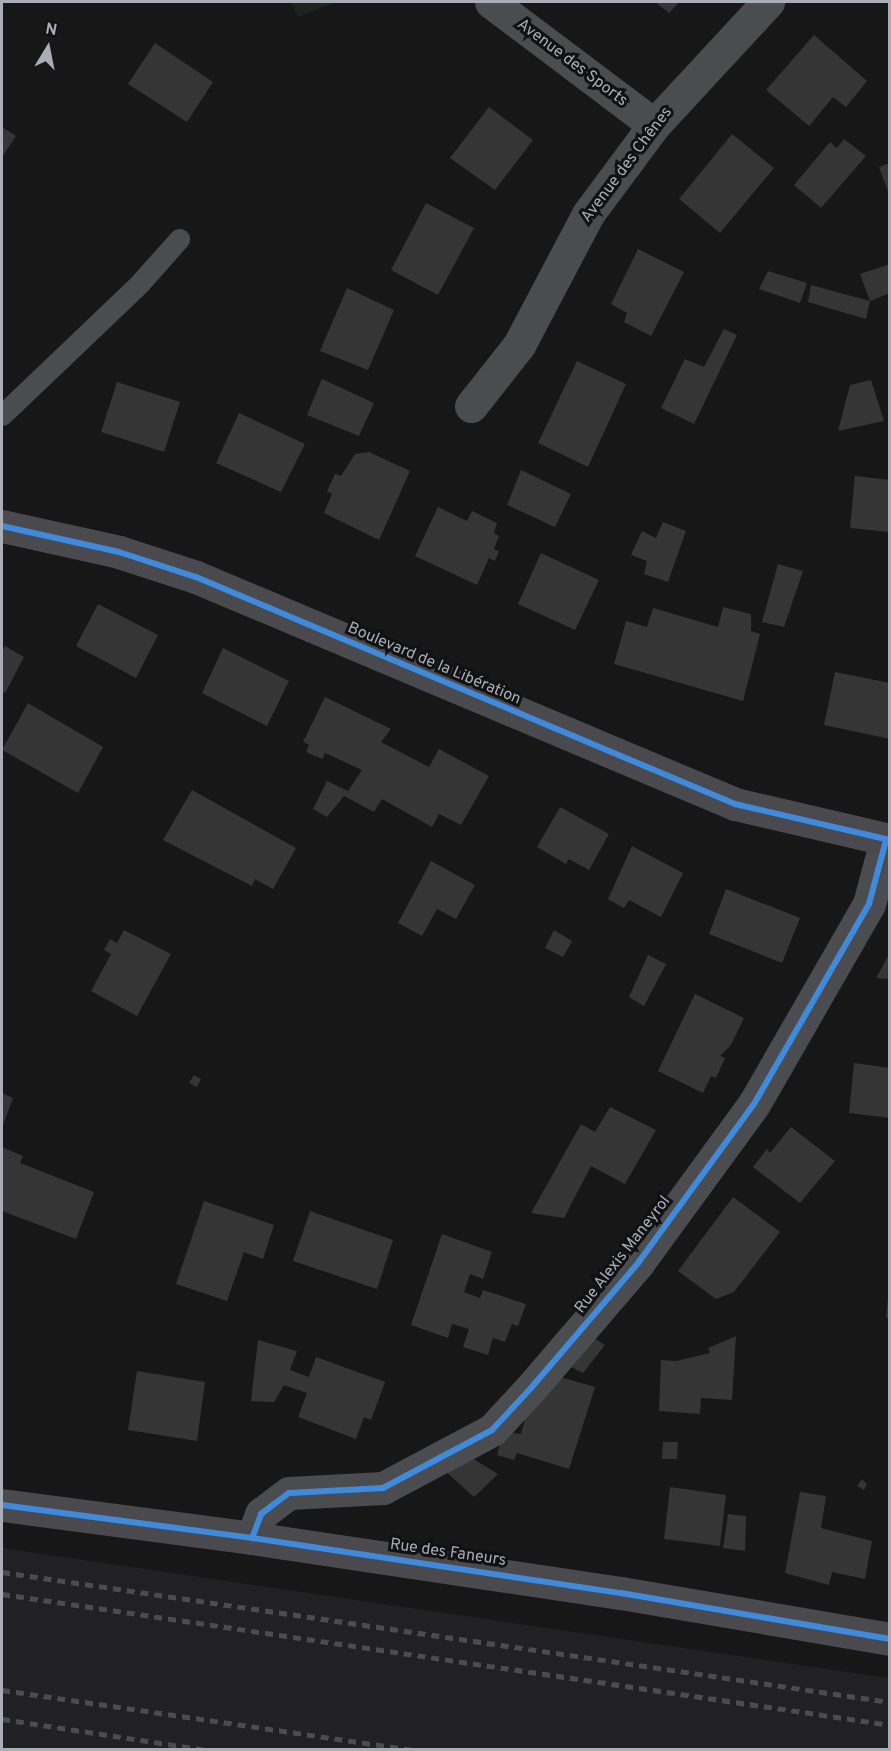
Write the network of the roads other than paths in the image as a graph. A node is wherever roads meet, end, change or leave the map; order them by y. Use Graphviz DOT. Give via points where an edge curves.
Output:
graph roads {
  1 [pos="491,2"];
  2 [pos="768,2"];
  3 [pos="654,125"];
  4 [pos="179,239"];
  5 [pos="471,406"];
  6 [pos="2,415"];
  7 [pos="2,526"];
  8 [pos="888,840"];
  9 [pos="2,1505"];
  10 [pos="252,1538"];
  11 [pos="890,1639"];
  1 -- 3 [label="street, Avenue des Sports"];
  2 -- 3 [label="street, Avenue des Chênes"];
  3 -- 5 [label="street, Avenue des Chênes" via="588,214 519,345"];
  4 -- 6 [label="lane" via="140,283"];
  7 -- 8 [label="street, Boulevard de la Libération" via="119,552 196,577 735,804"];
  8 -- 10 [label="street, Rue Alexis Maneyrol" via="869,904 754,1104 638,1263 531,1388 492,1430 383,1488 290,1493 261,1514"];
  9 -- 10 [label="street, Rue des Faneurs"];
  10 -- 11 [label="street, Rue des Faneurs" via="621,1593"];
}
